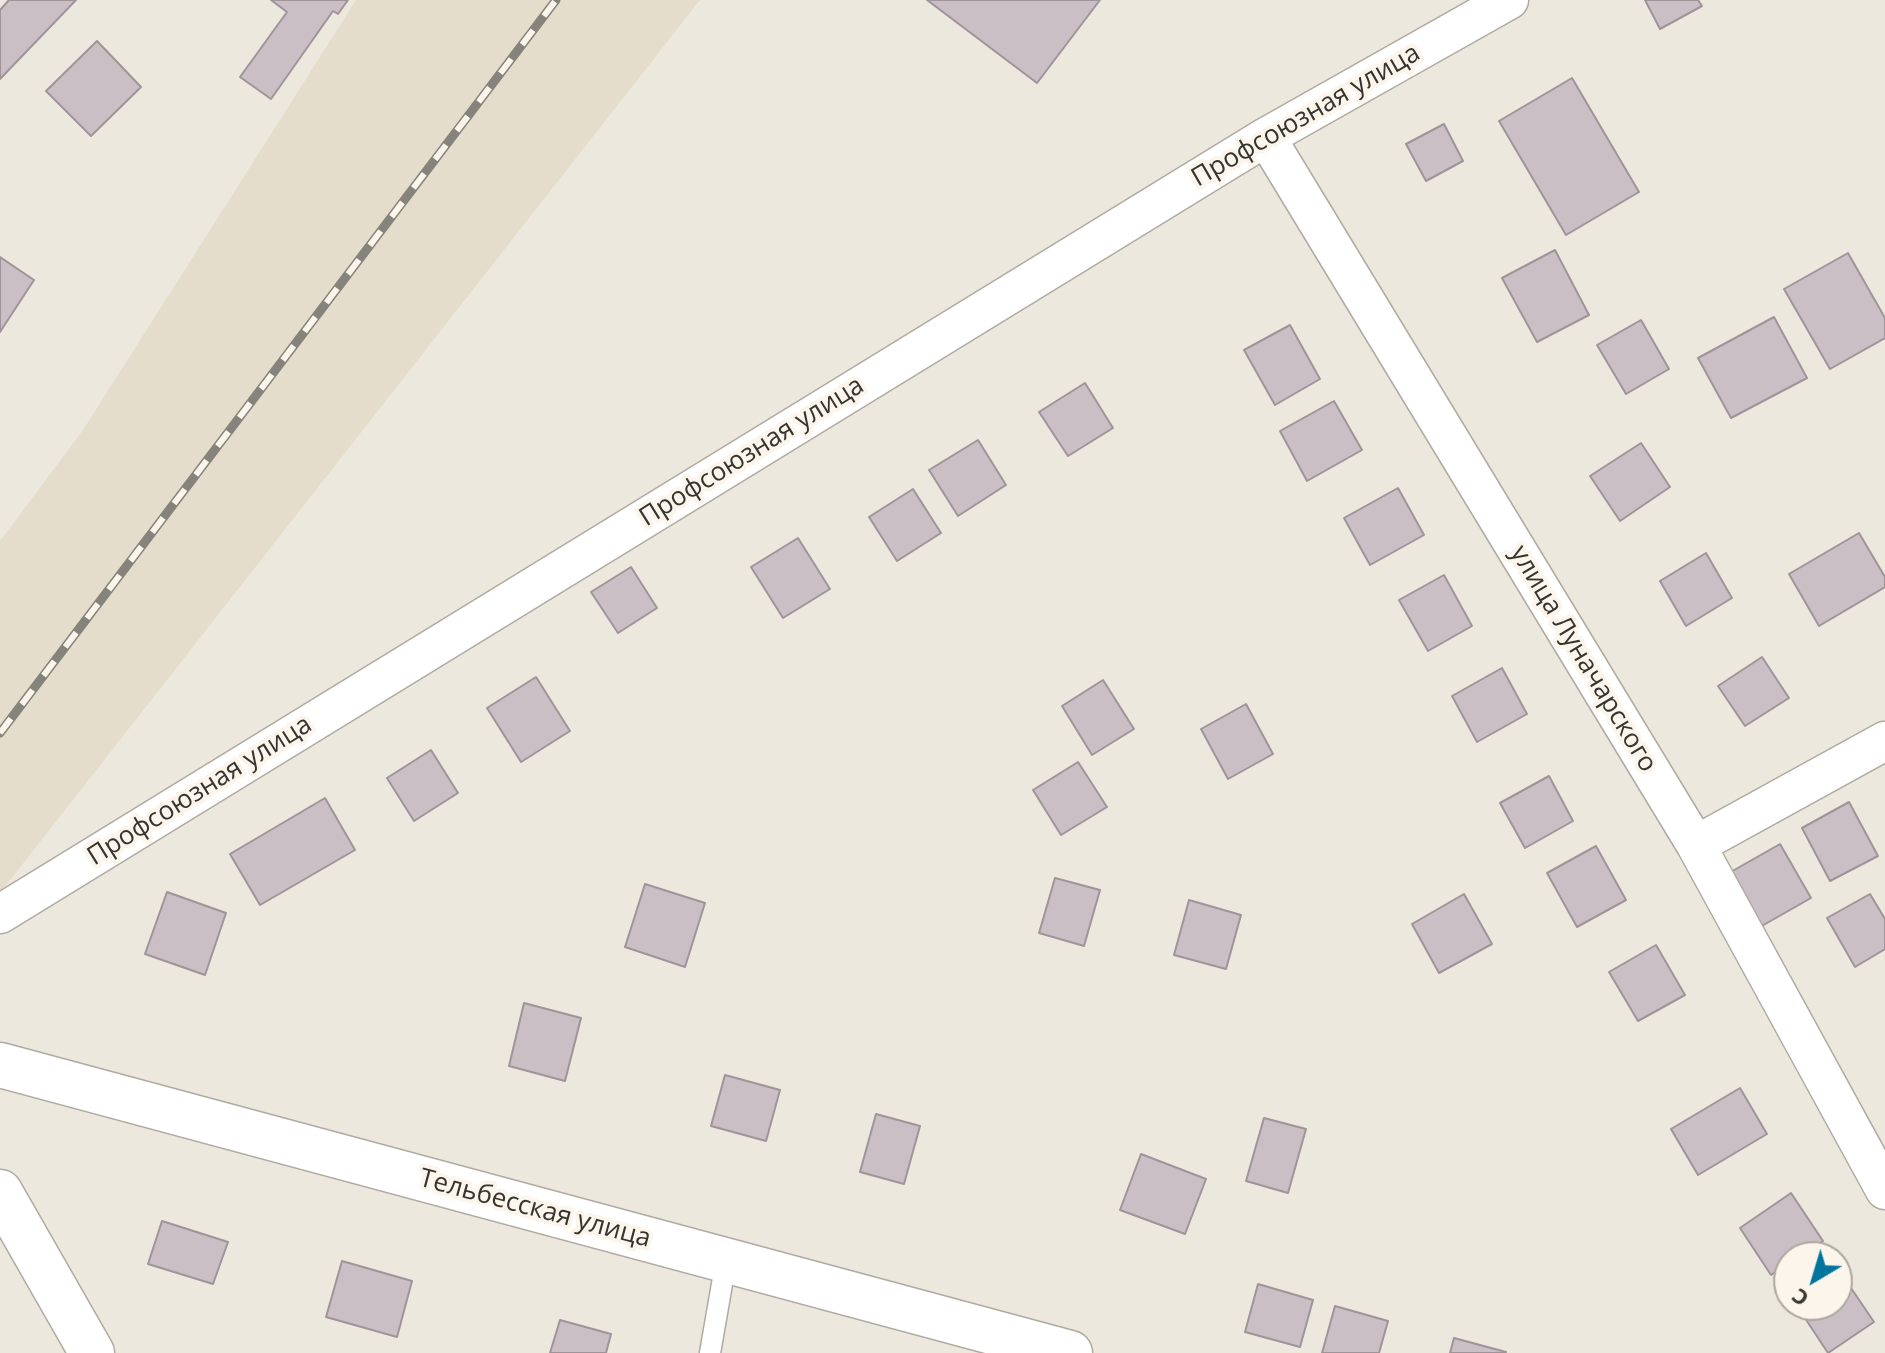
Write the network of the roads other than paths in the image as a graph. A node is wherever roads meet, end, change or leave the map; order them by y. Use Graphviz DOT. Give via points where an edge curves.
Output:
graph roads {
  1 [pos="1509,0"];
  2 [pos="1266,137"];
  3 [pos="1885,741"];
  4 [pos="1696,845"];
  5 [pos="0,914"];
  6 [pos="0,1065"];
  7 [pos="1885,1190"];
  8 [pos="0,1192"];
  9 [pos="726,1261"];
  10 [pos="92,1353"];
  11 [pos="710,1353"];
  12 [pos="1070,1353"];
  1 -- 2 [label="street, Профсоюзная улица"];
  2 -- 4 [label="street, улица Луначарского"];
  2 -- 5 [label="street, Профсоюзная улица"];
  3 -- 4 [label="street"];
  4 -- 7 [label="street, улица Луначарского"];
  6 -- 9 [label="street, Тельбесская улица"];
  8 -- 10 [label="street"];
  9 -- 11 [label="lane"];
  9 -- 12 [label="street, Тельбесская улица"];
}
